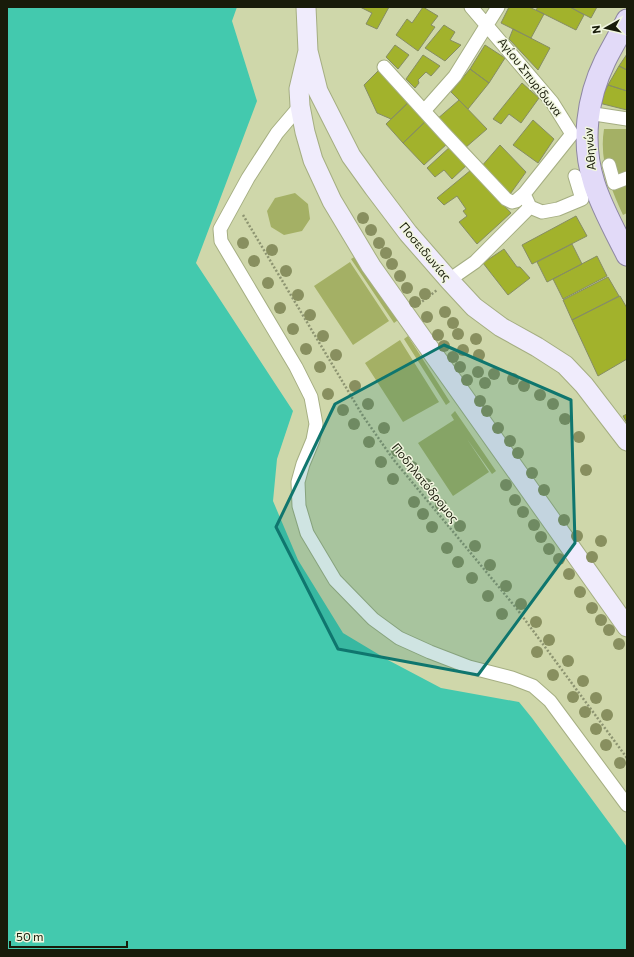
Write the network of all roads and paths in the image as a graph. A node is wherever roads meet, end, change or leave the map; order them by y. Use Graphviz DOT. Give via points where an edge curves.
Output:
graph roads {
  1 [pos="306,7"];
  2 [pos="471,7"];
  3 [pos="490,7"];
  4 [pos="498,7"];
  5 [pos="627,20"];
  6 [pos="488,26"];
  7 [pos="308,51"];
  8 [pos="384,67"];
  9 [pos="300,106"];
  10 [pos="424,111"];
  11 [pos="627,119"];
  12 [pos="582,127"];
  13 [pos="609,165"];
  14 [pos="575,176"];
  15 [pos="627,179"];
  16 [pos="524,194"];
  17 [pos="598,194"];
  18 [pos="235,202"];
  19 [pos="530,207"];
  20 [pos="624,241"];
  21 [pos="449,280"];
  22 [pos="406,314"];
  23 [pos="627,441"];
  24 [pos="627,626"];
  25 [pos="627,758"];
  26 [pos="627,805"];
  1 -- 7 [label="street, Ποσειδωνίας"];
  2 -- 6 [label="street, Αγίου Σπυρίδωνα"];
  3 -- 6 [label="street"];
  4 -- 6 [label="street"];
  5 -- 12 [label="main road, Αθηνών" via="605,61"];
  6 -- 10 [label="street" via="455,76"];
  6 -- 12 [label="street, Αγίου Σπυρίδωνα" via="552,102"];
  7 -- 9 [label="street" via="299,89"];
  7 -- 21 [label="street, Ποσειδωνίας" via="318,91 351,156 408,233"];
  8 -- 10 [label="street"];
  9 -- 18 [label="street" via="277,132"];
  9 -- 22 [label="street" via="313,160 332,202 371,266"];
  10 -- 16 [label="street" via="506,199 516,201"];
  11 -- 12 [label="street"];
  12 -- 16 [label="street"];
  12 -- 17 [label="main road, Αθηνών" via="593,182"];
  13 -- 15 [label="street" via="614,184"];
  14 -- 19 [label="street" via="582,199 558,209 542,212"];
  15 -- 17 [label="street"];
  16 -- 19 [label="street"];
  17 -- 20 [label="main road, Αθηνών"];
  18 -- 25 [label="path, Ποδηλατόδρομος" via="363,416 393,459 517,609"];
  18 -- 26 [label="street" via="220,229 221,241 311,397 316,424 298,482 299,506 307,533 335,580 373,619 399,638 469,668 512,678 533,686 550,701"];
  19 -- 21 [label="street" via="475,262"];
  21 -- 22 [label="path"];
  21 -- 23 [label="street, Ποσειδωνίας" via="474,307 565,365 584,385"];
  22 -- 24 [label="street"];
}
